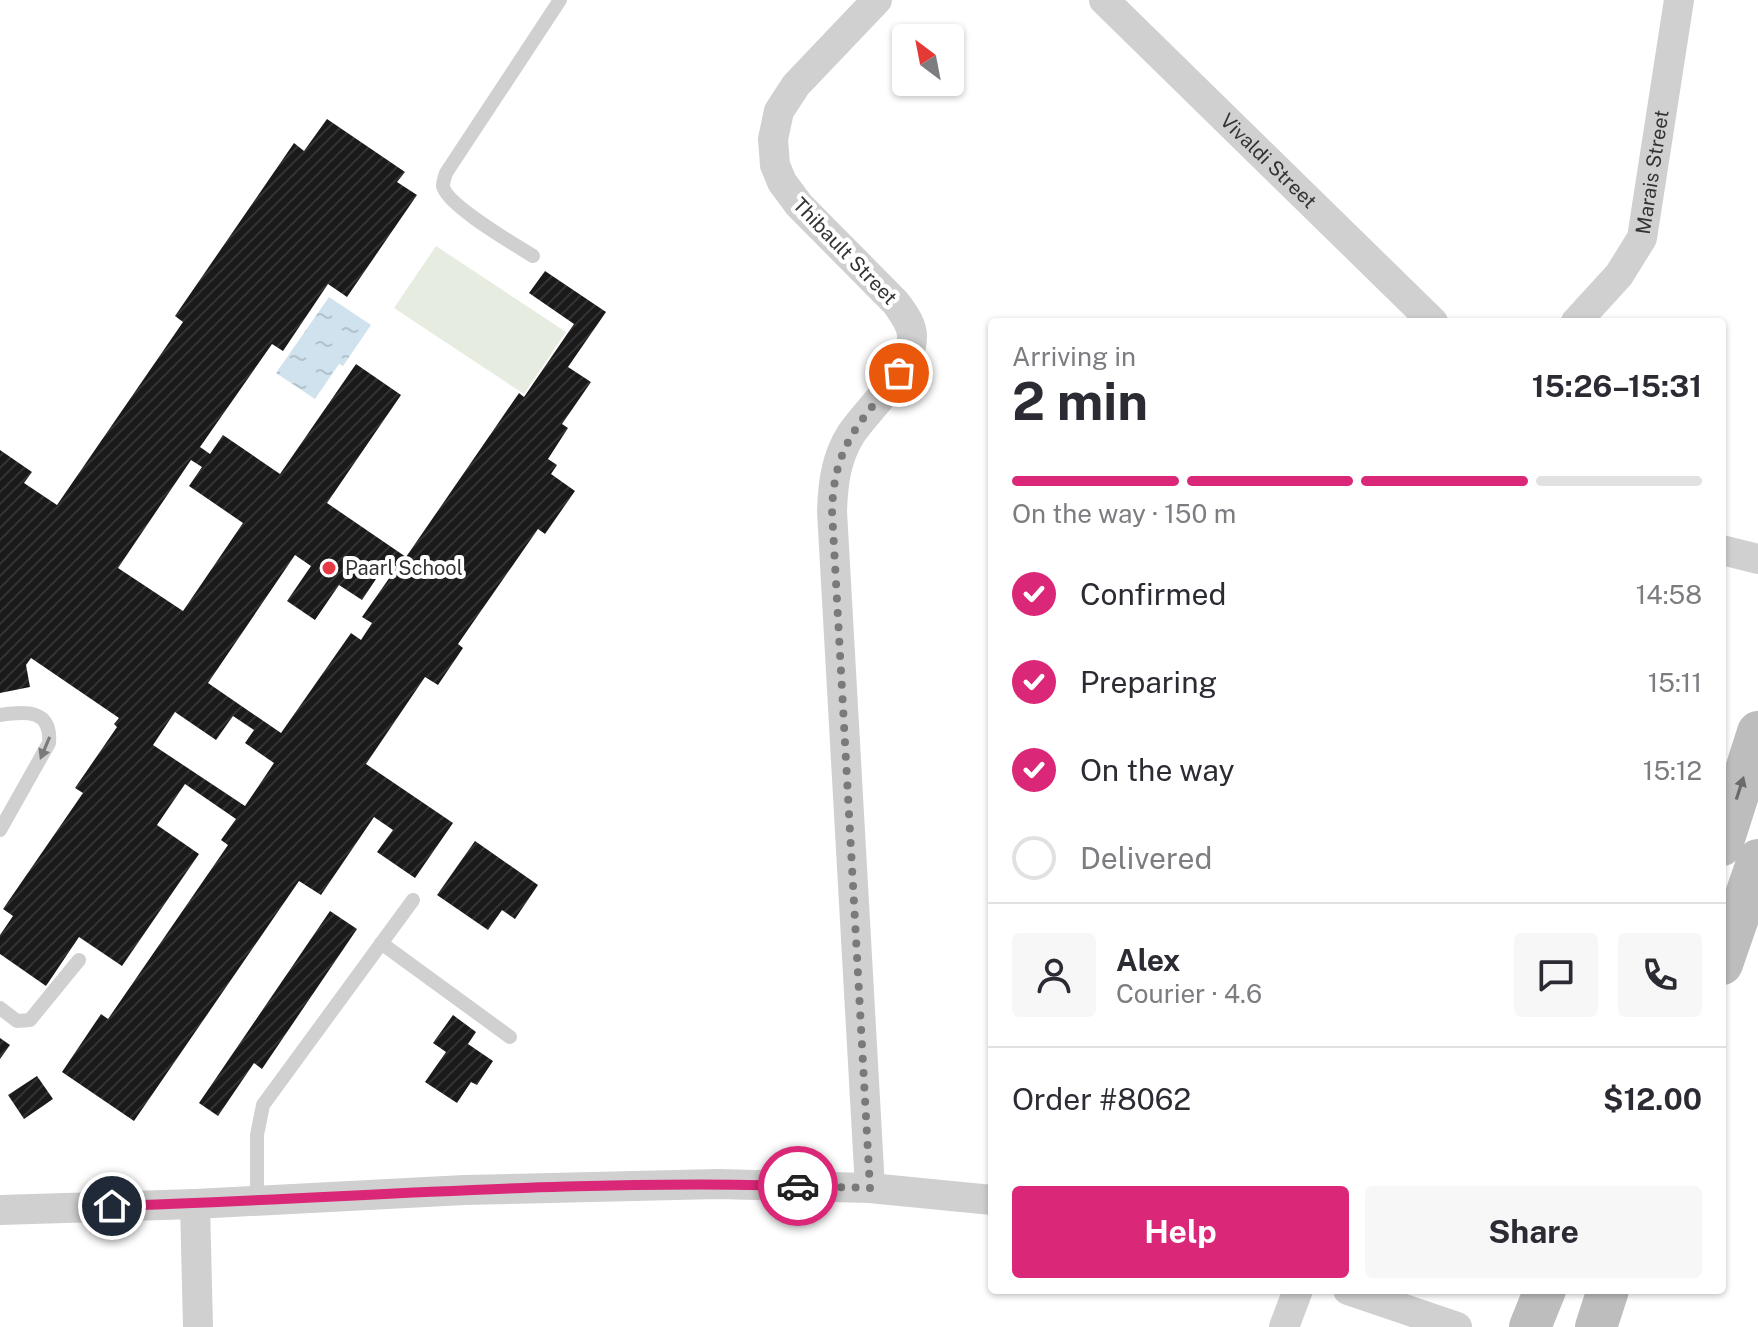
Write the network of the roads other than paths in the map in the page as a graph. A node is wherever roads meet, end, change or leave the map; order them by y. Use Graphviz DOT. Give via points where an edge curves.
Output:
graph roads {
  1 [pos="560,0"];
  2 [pos="877,0"];
  3 [pos="1104,0"];
  4 [pos="1679,0"];
  5 [pos="533,256"];
  6 [pos="1429,318"];
  7 [pos="1580,318"];
  8 [pos="1726,551"];
  9 [pos="1758,559"];
  10 [pos="0,715"];
  11 [pos="1758,732"];
  12 [pos="0,830"];
  13 [pos="1726,832"];
  14 [pos="1758,860"];
  15 [pos="413,900"];
  16 [pos="381,943"];
  17 [pos="1726,952"];
  18 [pos="79,960"];
  19 [pos="0,1008"];
  20 [pos="510,1037"];
  21 [pos="870,1188"];
  22 [pos="257,1200"];
  23 [pos="988,1200"];
  24 [pos="195,1204"];
  25 [pos="0,1210"];
  26 [pos="1296,1294"];
  27 [pos="1360,1294"];
  28 [pos="1543,1294"];
  29 [pos="1607,1294"];
  30 [pos="198,1327"];
  31 [pos="1284,1327"];
  32 [pos="1457,1327"];
  33 [pos="1530,1327"];
  34 [pos="1596,1327"];
  1 -- 5 [label="lane" via="453,161 443,185 447,196 466,212"];
  2 -- 21 [label="street, Thibault Street" via="796,85 779,111 773,139 782,182 896,303 912,335 899,373 851,435 833,481"];
  3 -- 6 [label="street, Vivaldi Street"];
  4 -- 7 [label="street, Marais Street" via="1642,238 1619,275"];
  8 -- 9 [label="street"];
  10 -- 12 [label="lane, one-way" via="32,712 50,731 49,743"];
  13 -- 11 [label="street, one-way"];
  14 -- 17 [label="street"];
  15 -- 16 [label="lane"];
  16 -- 20 [label="lane"];
  16 -- 22 [label="lane" via="263,1105 257,1135"];
  18 -- 19 [label="lane" via="30,1020 17,1021"];
  21 -- 22 [label="street" via="718,1184"];
  21 -- 23 [label="street"];
  22 -- 24 [label="street"];
  24 -- 25 [label="street"];
  24 -- 30 [label="street"];
  26 -- 31 [label="street"];
  27 -- 32 [label="street"];
  28 -- 33 [label="street"];
  29 -- 34 [label="street"];
}
